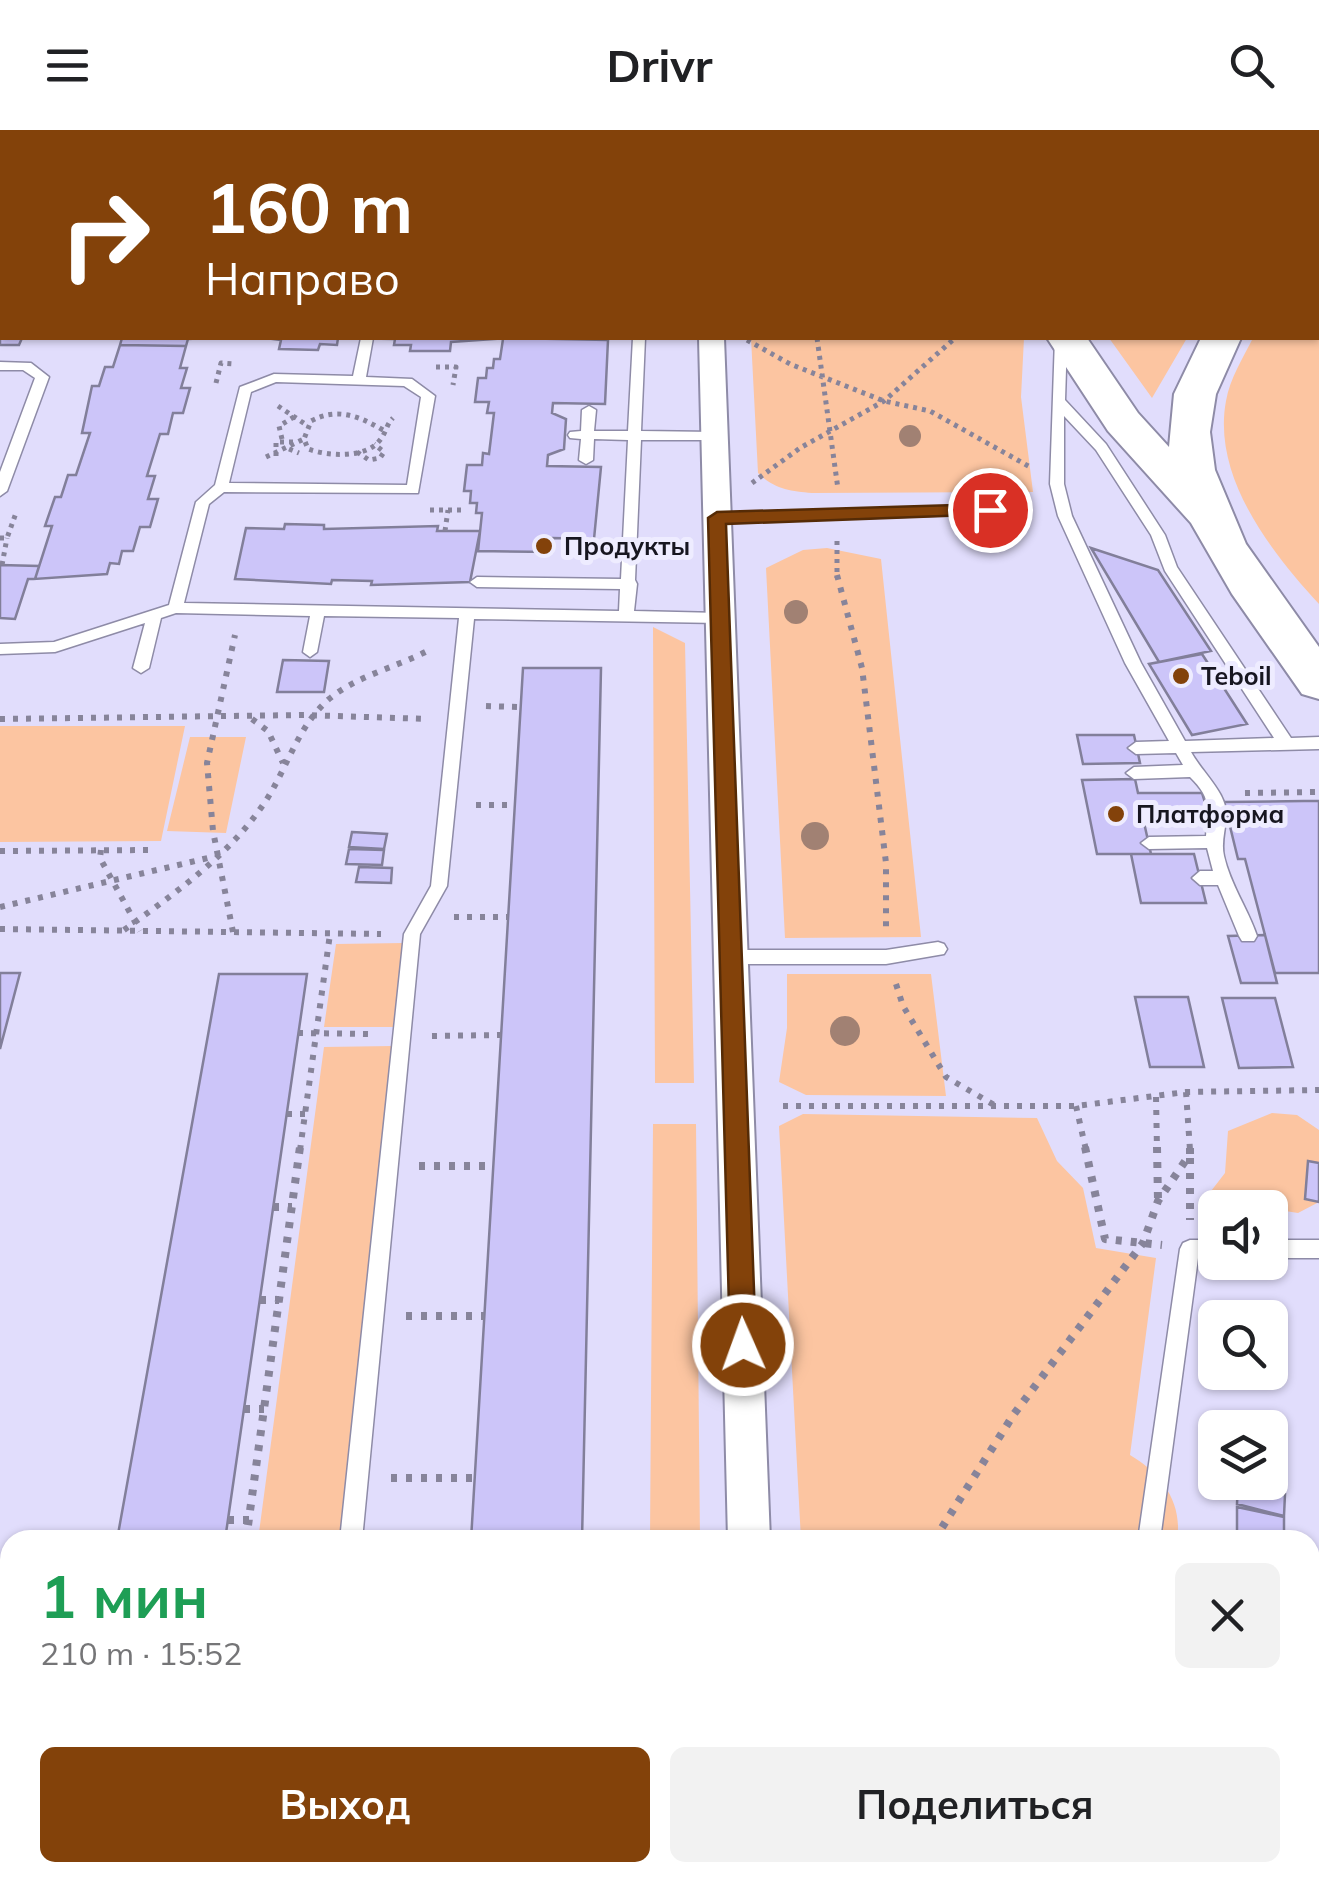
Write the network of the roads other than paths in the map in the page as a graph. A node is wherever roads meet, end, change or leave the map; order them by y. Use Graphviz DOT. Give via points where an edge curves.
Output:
graph roads {
  1 [pos="367,340"];
  2 [pos="639,340"];
  3 [pos="711,340"];
  4 [pos="1064,340"];
  5 [pos="1065,340"];
  6 [pos="1220,340"];
  7 [pos="0,366"];
  8 [pos="359,380"];
  9 [pos="1058,401"];
  10 [pos="589,410"];
  11 [pos="582,435"];
  12 [pos="636,436"];
  13 [pos="714,436"];
  14 [pos="586,460"];
  15 [pos="221,487"];
  16 [pos="0,491"];
  17 [pos="1007,510"];
  18 [pos="716,511"];
  19 [pos="1205,514"];
  20 [pos="1231,552"];
  21 [pos="477,582"];
  22 [pos="630,584"];
  23 [pos="174,608"];
  24 [pos="318,611"];
  25 [pos="626,616"];
  26 [pos="154,617"];
  27 [pos="1319,617"];
  28 [pos="720,618"];
  29 [pos="466,622"];
  30 [pos="0,649"];
  31 [pos="310,652"];
  32 [pos="142,668"];
  33 [pos="1319,682"];
  34 [pos="1319,743"];
  35 [pos="1287,745"];
  36 [pos="1136,748"];
  37 [pos="1184,748"];
  38 [pos="1194,771"];
  39 [pos="1134,773"];
  40 [pos="1219,817"];
  41 [pos="1143,818"];
  42 [pos="1216,842"];
  43 [pos="1149,843"];
  44 [pos="1200,878"];
  45 [pos="1224,878"];
  46 [pos="1248,936"];
  47 [pos="938,949"];
  48 [pos="731,957"];
  49 [pos="1198,1249"];
  50 [pos="1288,1249"];
  51 [pos="1319,1250"];
  52 [pos="352,1530"];
  53 [pos="749,1530"];
  54 [pos="1150,1530"];
  1 -- 8 [label="lane"];
  2 -- 12 [label="lane"];
  3 -- 13 [label="street"];
  4 -- 9 [label="lane"];
  5 -- 19 [label="main road" via="1122,422"];
  6 -- 19 [label="main road" via="1195,394 1188,443"];
  7 -- 16 [label="lane" via="26,366 42,376"];
  8 -- 15 [label="lane" via="274,378 245,390"];
  8 -- 15 [label="lane" via="403,382 428,396 413,490"];
  9 -- 35 [label="lane" via="1102,446 1158,535 1170,568"];
  9 -- 37 [label="lane" via="1056,472 1065,516 1133,663"];
  10 -- 11 [label="lane"];
  11 -- 12 [label="lane"];
  11 -- 14 [label="lane"];
  12 -- 13 [label="lane"];
  12 -- 22 [label="lane"];
  13 -- 18 [label="street"];
  15 -- 23 [label="lane" via="203,502"];
  17 -- 18 [label="lane" via="875,510 837,517"];
  18 -- 28 [label="street"];
  19 -- 20 [label="main road"];
  20 -- 27 [label="main road"];
  20 -- 33 [label="main road"];
  21 -- 22 [label="lane"];
  22 -- 25 [label="lane"];
  23 -- 24 [label="lane"];
  23 -- 26 [label="lane"];
  24 -- 29 [label="lane"];
  24 -- 31 [label="lane"];
  25 -- 28 [label="lane"];
  25 -- 29 [label="lane"];
  26 -- 30 [label="lane" via="55,647"];
  26 -- 32 [label="lane"];
  28 -- 48 [label="street"];
  29 -- 52 [label="lane" via="439,886 416,926 402,1035"];
  34 -- 35 [label="lane"];
  35 -- 37 [label="lane"];
  36 -- 37 [label="lane"];
  37 -- 38 [label="lane"];
  38 -- 39 [label="lane"];
  38 -- 40 [label="lane" via="1212,786"];
  40 -- 41 [label="lane"];
  40 -- 42 [label="lane"];
  42 -- 43 [label="lane"];
  42 -- 45 [label="lane"];
  44 -- 45 [label="lane"];
  45 -- 46 [label="lane"];
  47 -- 48 [label="lane" via="886,957"];
  48 -- 53 [label="street"];
  49 -- 54 [label="lane" via="1190,1249"];
  50 -- 51 [label="lane"];
}
